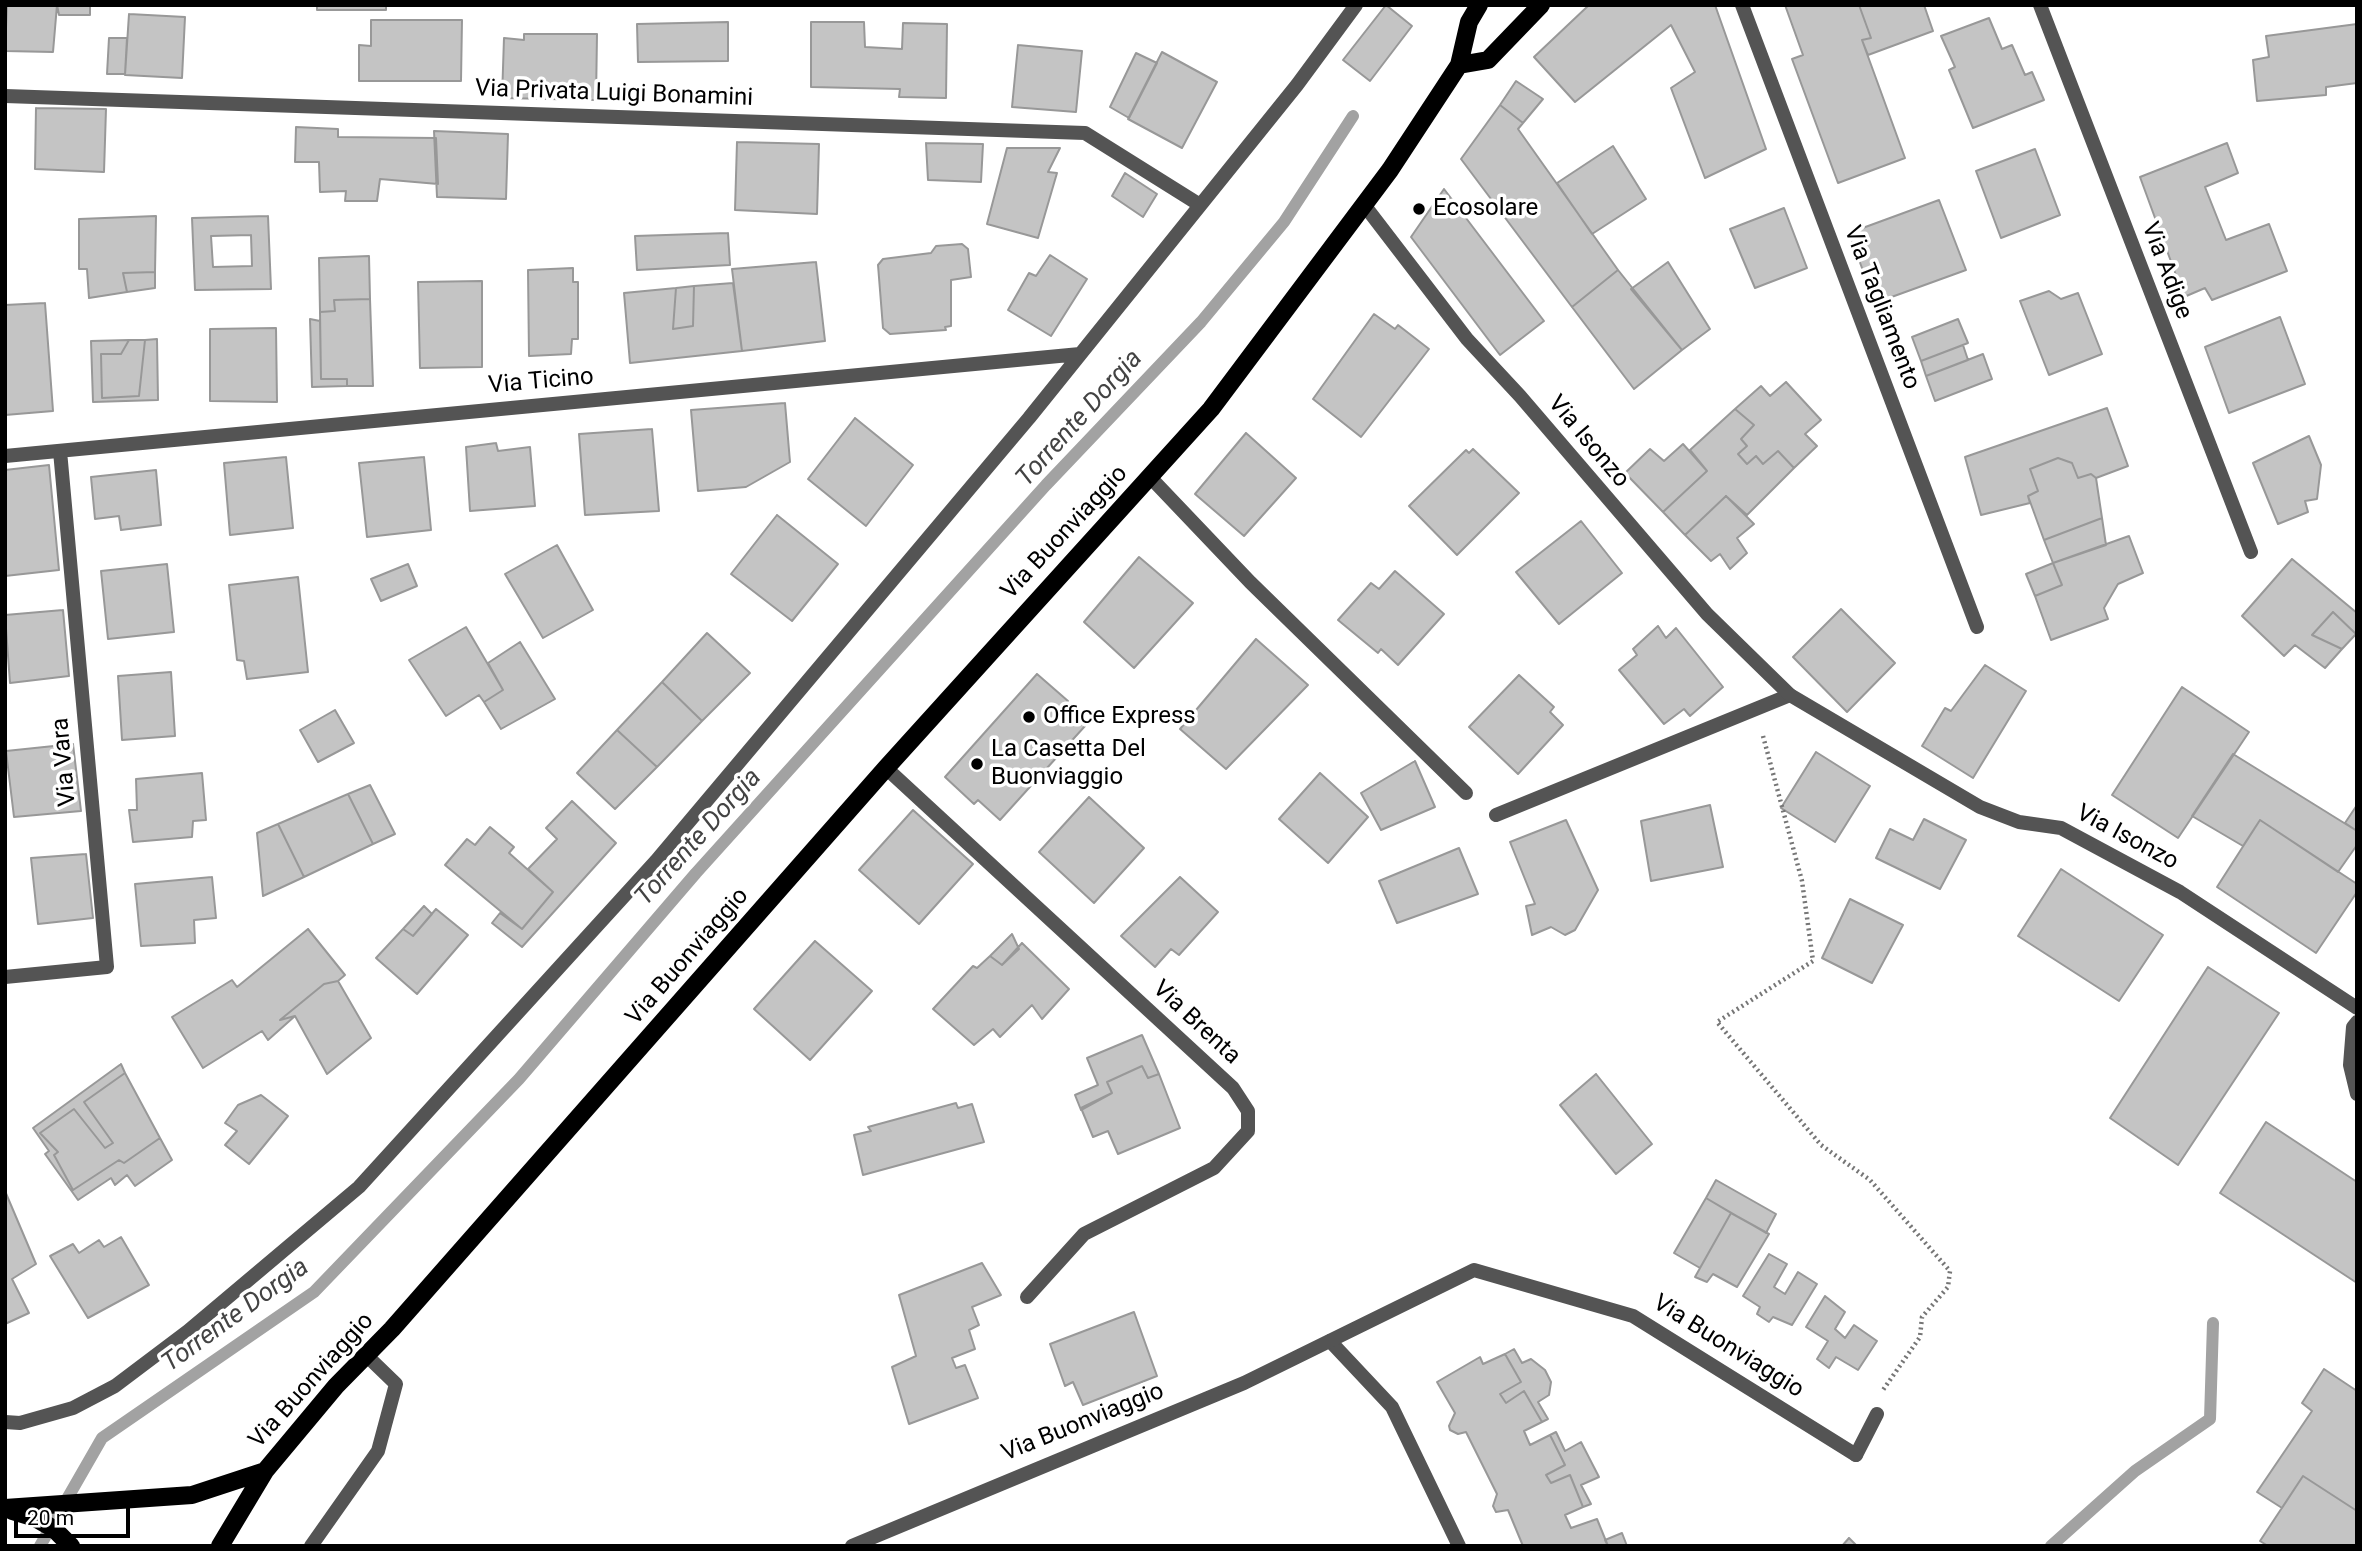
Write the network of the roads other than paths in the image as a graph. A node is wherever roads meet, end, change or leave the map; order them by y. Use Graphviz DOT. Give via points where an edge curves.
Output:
graph roads {
  1 [pos="1356,5"];
  2 [pos="1479,5"];
  3 [pos="1541,5"];
  4 [pos="1742,5"];
  5 [pos="2040,5"];
  6 [pos="1459,65"];
  7 [pos="5,96"];
  8 [pos="1200,205"];
  9 [pos="1365,206"];
  10 [pos="1080,354"];
  11 [pos="60,451"];
  12 [pos="5,456"];
  13 [pos="1150,477"];
  14 [pos="2251,552"];
  15 [pos="1977,627"];
  16 [pos="1790,695"];
  17 [pos="886,768"];
  18 [pos="1466,793"];
  19 [pos="1496,815"];
  20 [pos="5,977"];
  21 [pos="2357,1008"];
  22 [pos="2357,1022"];
  23 [pos="2357,1094"];
  24 [pos="1027,1297"];
  25 [pos="1330,1341"];
  26 [pos="367,1356"];
  27 [pos="1877,1414"];
  28 [pos="5,1422"];
  29 [pos="264,1471"];
  30 [pos="5,1508"];
  31 [pos="35,1512"];
  32 [pos="71,1545"];
  33 [pos="220,1546"];
  34 [pos="311,1546"];
  35 [pos="852,1546"];
  36 [pos="1459,1546"];
  1 -- 8 [label="street"];
  2 -- 6 [label="main road, Via Buonviaggio" via="1469,22"];
  3 -- 6 [label="main road" via="1488,60"];
  4 -- 15 [label="street, Via Tagliamento"];
  5 -- 14 [label="street, Via Adige"];
  6 -- 9 [label="main road, Via Buonviaggio"];
  7 -- 8 [label="street, Via Privata Luigi Bonamini" via="1085,133"];
  8 -- 10 [label="street"];
  9 -- 13 [label="main road, Via Buonviaggio" via="1211,409"];
  9 -- 16 [label="street, Via Isonzo" via="1467,339 1707,614"];
  10 -- 11 [label="street, Via Ticino"];
  10 -- 28 [label="street" via="656,861 359,1187 188,1331 115,1386 74,1408 20,1423"];
  11 -- 12 [label="street, Via Ticino"];
  11 -- 20 [label="street, Via Vara" via="107,967"];
  13 -- 17 [label="main road, Via Buonviaggio"];
  13 -- 18 [label="street, Via Buonviaggio" via="1250,582"];
  16 -- 19 [label="street"];
  16 -- 21 [label="street, Via Isonzo" via="1980,807 2019,822 2062,828 2180,892"];
  17 -- 24 [label="street, Via Brenta" via="1233,1088 1248,1111 1248,1131 1214,1168 1084,1234"];
  17 -- 26 [label="main road, Via Buonviaggio"];
  22 -- 23 [label="street" via="2350,1065"];
  25 -- 27 [label="street, Via Buonviaggio" via="1474,1270 1633,1316 1856,1455"];
  25 -- 35 [label="street, Via Buonviaggio" via="1244,1383"];
  25 -- 36 [label="street" via="1392,1407"];
  26 -- 29 [label="main road, Via Buonviaggio"];
  26 -- 34 [label="street" via="396,1384 378,1451"];
  29 -- 31 [label="main road, Via Buonviaggio" via="192,1495 93,1502"];
  29 -- 33 [label="main road, Via Buonviaggio"];
  30 -- 31 [label="main road, Via Buonviaggio"];
  31 -- 32 [label="main road"];
}
